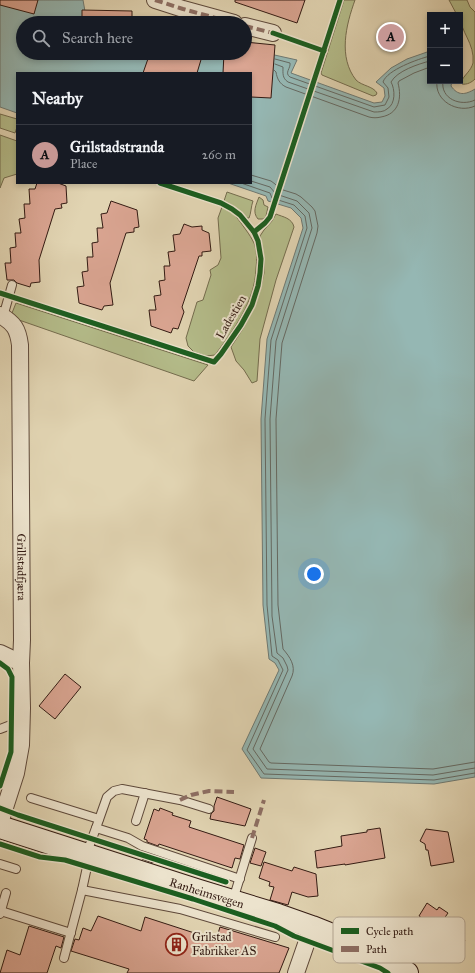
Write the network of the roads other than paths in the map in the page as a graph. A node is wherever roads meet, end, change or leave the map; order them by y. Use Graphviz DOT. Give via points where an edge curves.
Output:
graph roads {
  1 [pos="155,0"];
  2 [pos="208,16"];
  3 [pos="252,28"];
  4 [pos="273,33"];
  5 [pos="12,286"];
  6 [pos="2,316"];
  7 [pos="0,652"];
  8 [pos="21,663"];
  9 [pos="21,720"];
  10 [pos="0,729"];
  11 [pos="145,793"];
  12 [pos="31,798"];
  13 [pos="209,809"];
  14 [pos="99,819"];
  15 [pos="136,820"];
  16 [pos="0,823"];
  17 [pos="0,827"];
  18 [pos="96,828"];
  19 [pos="252,838"];
  20 [pos="86,855"];
  21 [pos="0,864"];
  22 [pos="16,869"];
  23 [pos="240,879"];
  24 [pos="82,890"];
  25 [pos="6,893"];
  26 [pos="233,901"];
  27 [pos="1,912"];
  28 [pos="312,927"];
  29 [pos="71,933"];
  30 [pos="333,935"];
  31 [pos="275,937"];
  32 [pos="64,958"];
  33 [pos="391,963"];
  34 [pos="296,973"];
  35 [pos="408,973"];
  1 -- 2 [label="street"];
  3 -- 4 [label="street"];
  5 -- 6 [label="lane"];
  6 -- 8 [label="street, Grillstadfjæra" via="16,329 20,345"];
  7 -- 8 [label="street"];
  8 -- 9 [label="street, Grillstadfjæra"];
  9 -- 10 [label="lane"];
  9 -- 16 [label="street, Grillstadfjæra" via="21,745 16,773"];
  11 -- 13 [label="lane"];
  11 -- 14 [label="lane" via="122,789 114,791 107,797"];
  11 -- 15 [label="lane"];
  12 -- 14 [label="lane"];
  14 -- 18 [label="lane"];
  17 -- 20 [label="street, Ranheimsvegen"];
  18 -- 20 [label="lane"];
  18 -- 23 [label="lane"];
  19 -- 23 [label="lane"];
  20 -- 24 [label="lane" via="87,867"];
  20 -- 26 [label="street, Ranheimsvegen"];
  21 -- 22 [label="lane"];
  23 -- 26 [label="lane"];
  24 -- 29 [label="lane"];
  24 -- 31 [label="lane" via="180,909"];
  25 -- 27 [label="lane"];
  26 -- 28 [label="street, Ranheimsvegen"];
  27 -- 29 [label="lane"];
  28 -- 30 [label="street, Ranheimsvegen"];
  28 -- 34 [label="street"];
  29 -- 32 [label="lane"];
  33 -- 35 [label="street, Ranheimsvegen"];
}
